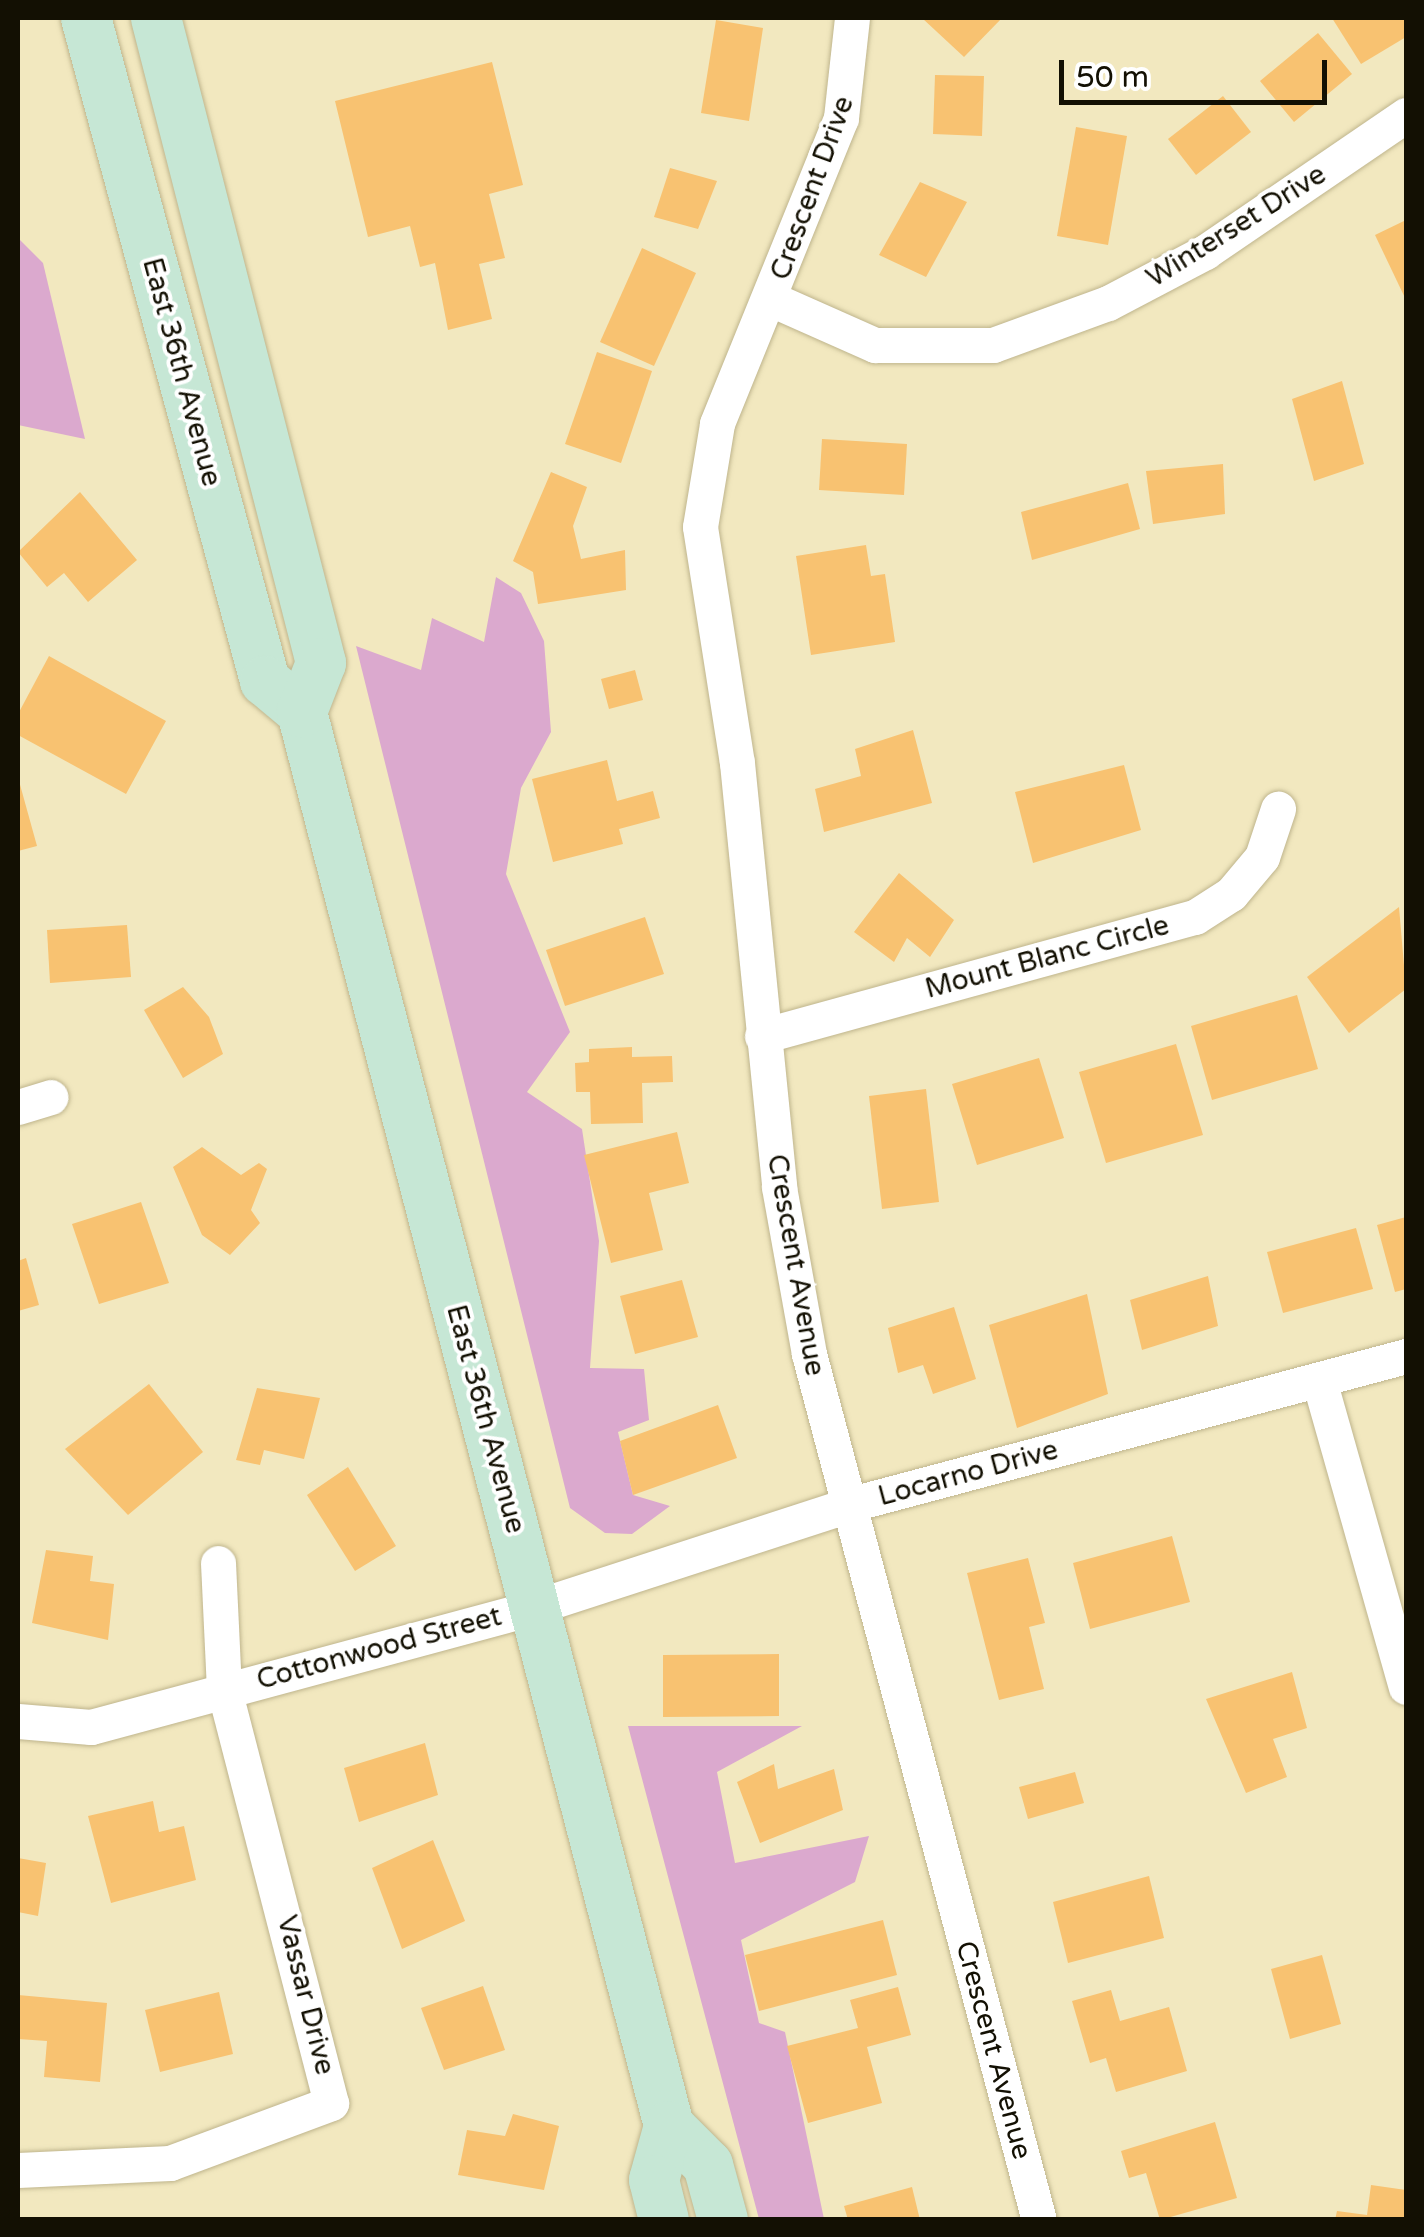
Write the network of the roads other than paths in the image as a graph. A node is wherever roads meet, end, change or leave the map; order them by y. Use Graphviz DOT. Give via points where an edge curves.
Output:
graph roads {
  1 [pos="86,18"];
  2 [pos="156,18"];
  3 [pos="852,18"];
  4 [pos="1406,114"];
  5 [pos="771,299"];
  6 [pos="302,712"];
  7 [pos="1278,810"];
  8 [pos="762,1036"];
  9 [pos="1406,1356"];
  10 [pos="1319,1380"];
  11 [pos="848,1505"];
  12 [pos="218,1563"];
  13 [pos="535,1607"];
  14 [pos="1406,1687"];
  15 [pos="224,1690"];
  16 [pos="18,1721"];
  17 [pos="670,2126"];
  18 [pos="18,2170"];
  19 [pos="664,2220"];
  20 [pos="722,2220"];
  21 [pos="1039,2220"];
  1 -- 6 [label="main road, East 36th Avenue" via="266,681"];
  2 -- 6 [label="main road" via="320,662"];
  3 -- 5 [label="street, Crescent Drive" via="841,118"];
  4 -- 5 [label="street, Winterset Drive" via="1206,252 1108,303 994,346 875,345"];
  5 -- 8 [label="street, Crescent Avenue" via="717,424 700,527 737,764"];
  6 -- 13 [label="main road, East 36th Avenue"];
  7 -- 8 [label="street, Mount Blanc Circle" via="1262,857 1232,894 1195,917"];
  8 -- 11 [label="street, Crescent Avenue" via="789,1242"];
  9 -- 10 [label="street, Locarno Drive"];
  10 -- 11 [label="street, Locarno Drive"];
  10 -- 14 [label="street"];
  11 -- 13 [label="street, Locarno Drive"];
  11 -- 21 [label="street, Crescent Avenue"];
  12 -- 15 [label="street, Cottonwood Street"];
  13 -- 15 [label="street, Cottonwood Street"];
  13 -- 17 [label="main road, East 36th Avenue"];
  15 -- 16 [label="street, Cottonwood Street" via="91,1727"];
  15 -- 18 [label="street, Vassar Drive" via="332,2104 170,2163"];
  17 -- 19 [label="main road" via="654,2180"];
  17 -- 20 [label="main road, East 36th Avenue" via="708,2165"];
}
